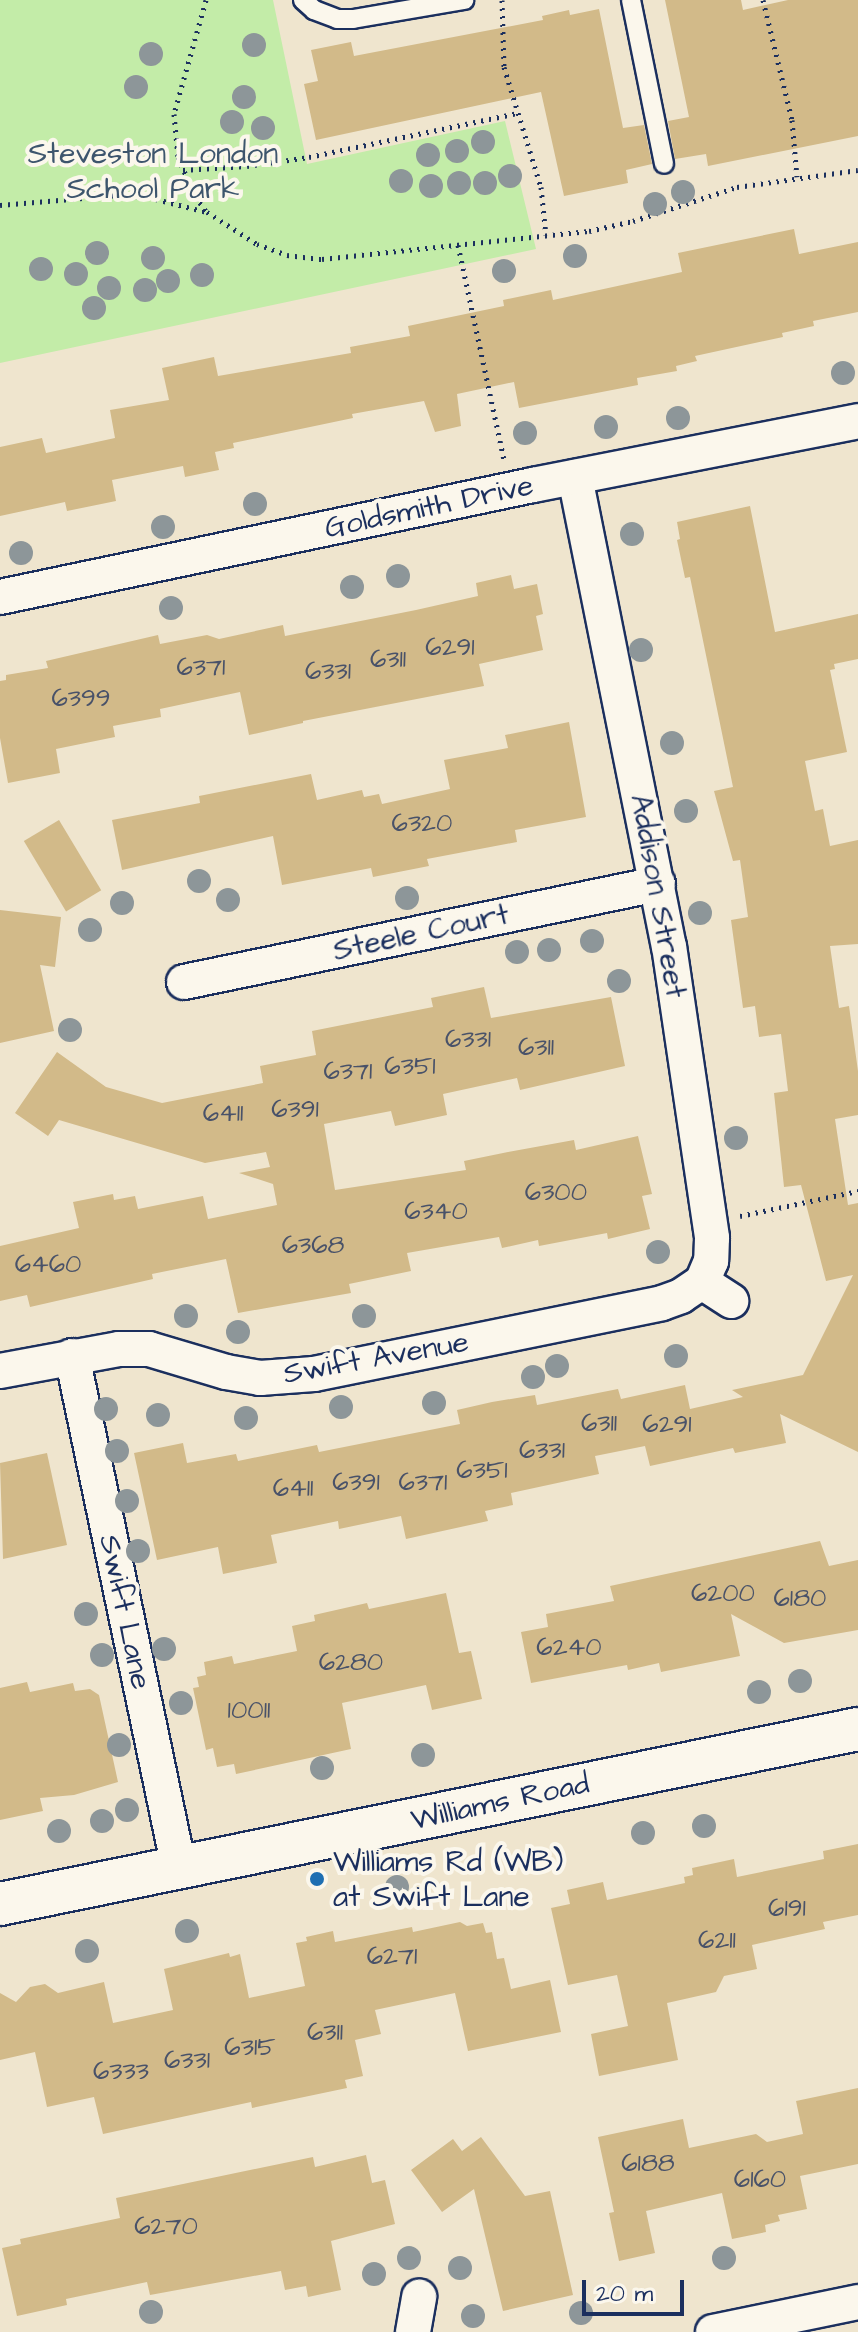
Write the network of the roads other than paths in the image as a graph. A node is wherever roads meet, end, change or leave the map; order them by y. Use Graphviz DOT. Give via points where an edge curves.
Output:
graph roads {
  1 [pos="303,0"];
  2 [pos="464,0"];
  3 [pos="631,0"];
  4 [pos="664,164"];
  5 [pos="858,421"];
  6 [pos="575,477"];
  7 [pos="0,597"];
  8 [pos="658,884"];
  9 [pos="184,982"];
  10 [pos="702,1282"];
  11 [pos="731,1301"];
  12 [pos="72,1356"];
  13 [pos="0,1371"];
  14 [pos="858,1729"];
  15 [pos="179,1868"];
  16 [pos="0,1904"];
  17 [pos="419,2297"];
  18 [pos="858,2302"];
  19 [pos="413,2332"];
  20 [pos="713,2332"];
  1 -- 2 [label="lane" via="314,10 348,19"];
  3 -- 4 [label="lane"];
  5 -- 6 [label="street, Goldsmith Drive"];
  6 -- 7 [label="street, Goldsmith Drive"];
  6 -- 8 [label="street, Addison Street"];
  8 -- 9 [label="street, Steele Court"];
  8 -- 10 [label="street, Addison Street" via="712,1238 711,1261"];
  10 -- 11 [label="street"];
  10 -- 12 [label="street, Swift Avenue" via="662,1303 314,1374 260,1378 149,1349"];
  12 -- 13 [label="street, Swift Avenue"];
  12 -- 15 [label="street, Swift Lane"];
  14 -- 15 [label="street, Williams Road"];
  15 -- 16 [label="street, Williams Road"];
  17 -- 19 [label="street"];
  18 -- 20 [label="street"];
}
